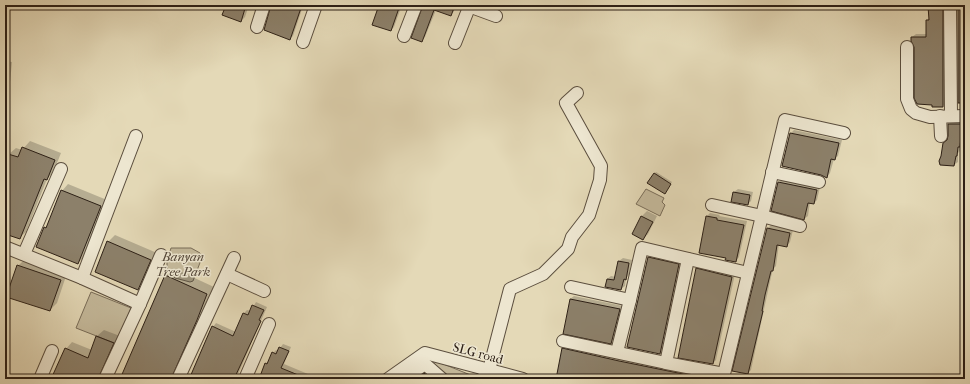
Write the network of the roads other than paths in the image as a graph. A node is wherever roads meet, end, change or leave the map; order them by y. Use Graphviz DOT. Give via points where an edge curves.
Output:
graph roads {
  1 [pos="264,5"];
  2 [pos="316,5"];
  3 [pos="416,5"];
  4 [pos="468,5"];
  5 [pos="950,5"];
  6 [pos="496,16"];
  7 [pos="257,27"];
  8 [pos="404,36"];
  9 [pos="303,42"];
  10 [pos="455,43"];
  11 [pos="907,47"];
  12 [pos="577,93"];
  13 [pos="946,116"];
  14 [pos="965,116"];
  15 [pos="844,133"];
  16 [pos="136,136"];
  17 [pos="941,136"];
  18 [pos="61,169"];
  19 [pos="772,172"];
  20 [pos="819,182"];
  21 [pos="712,205"];
  22 [pos="762,216"];
  23 [pos="800,226"];
  24 [pos="5,248"];
  25 [pos="24,254"];
  26 [pos="161,255"];
  27 [pos="234,258"];
  28 [pos="688,259"];
  29 [pos="748,273"];
  30 [pos="227,274"];
  31 [pos="82,278"];
  32 [pos="571,287"];
  33 [pos="264,291"];
  34 [pos="630,300"];
  35 [pos="140,304"];
  36 [pos="269,324"];
  37 [pos="563,341"];
  38 [pos="52,351"];
  39 [pos="617,352"];
  40 [pos="666,363"];
  41 [pos="486,375"];
  42 [pos="724,377"];
  43 [pos="40,379"];
  44 [pos="105,379"];
  45 [pos="178,379"];
  46 [pos="245,379"];
  47 [pos="388,379"];
  48 [pos="403,379"];
  49 [pos="442,379"];
  50 [pos="523,379"];
  1 -- 7 [label="street"];
  2 -- 9 [label="street"];
  3 -- 8 [label="street"];
  4 -- 6 [label="street"];
  4 -- 10 [label="street"];
  5 -- 13 [label="street"];
  11 -- 13 [label="street" via="907,99 911,109 930,117"];
  12 -- 41 [label="street" via="566,103 601,166 600,180 589,215 572,237 568,249 543,274 510,289"];
  13 -- 14 [label="street"];
  13 -- 17 [label="street"];
  15 -- 19 [label="street" via="785,120"];
  16 -- 31 [label="street"];
  18 -- 25 [label="street"];
  19 -- 20 [label="street"];
  19 -- 22 [label="street"];
  21 -- 22 [label="street"];
  22 -- 23 [label="street"];
  22 -- 29 [label="street"];
  24 -- 25 [label="street"];
  25 -- 31 [label="street"];
  26 -- 35 [label="street"];
  27 -- 30 [label="street"];
  28 -- 29 [label="street"];
  28 -- 34 [label="street" via="642,248"];
  28 -- 40 [label="street"];
  29 -- 42 [label="street"];
  30 -- 33 [label="street"];
  30 -- 45 [label="street"];
  31 -- 35 [label="street"];
  32 -- 34 [label="street"];
  34 -- 39 [label="street"];
  35 -- 44 [label="street"];
  36 -- 46 [label="street"];
  37 -- 39 [label="street"];
  38 -- 43 [label="street"];
  39 -- 40 [label="street"];
  40 -- 42 [label="street"];
  41 -- 47 [label="street, SLG road" via="425,353"];
  41 -- 50 [label="street, SLG road"];
  48 -- 49 [label="street" via="425,364"];
}
